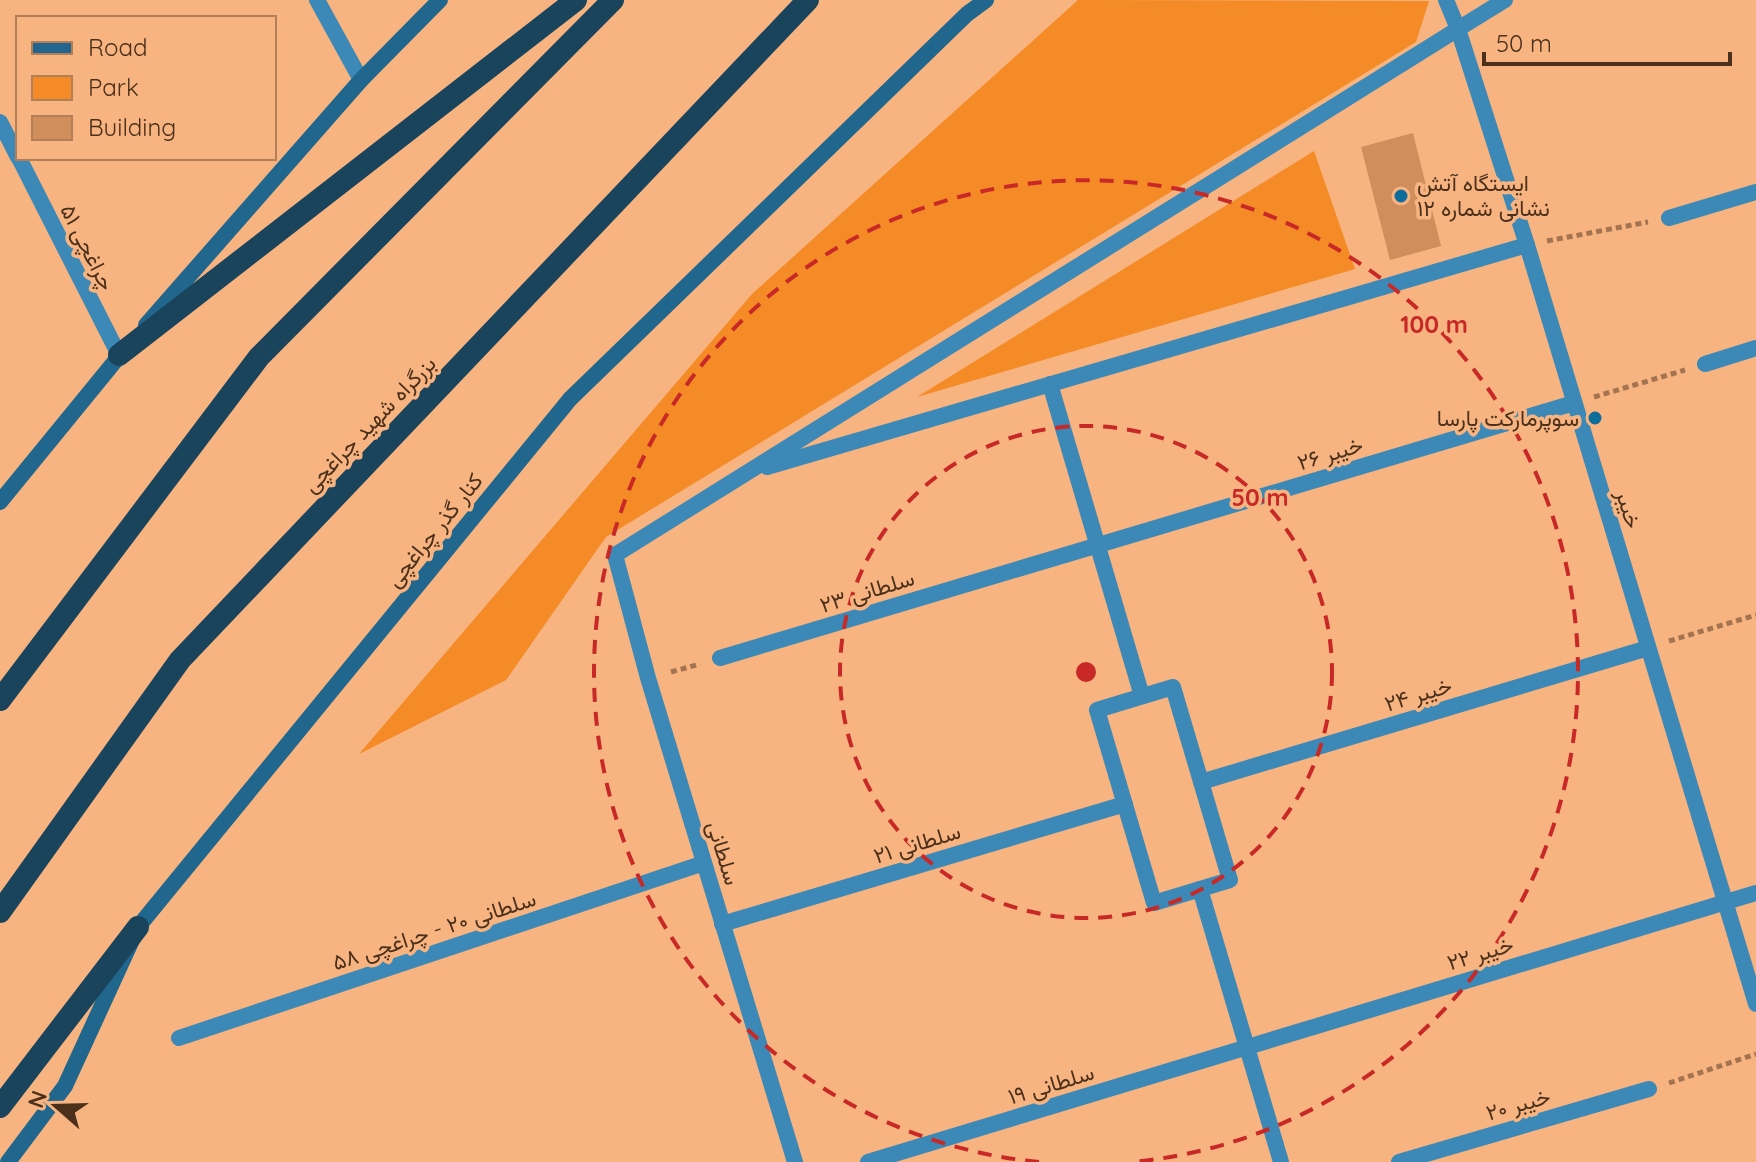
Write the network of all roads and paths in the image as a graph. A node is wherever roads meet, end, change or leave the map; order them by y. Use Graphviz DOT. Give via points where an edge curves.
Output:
graph roads {
  1 [pos="317,0"];
  2 [pos="440,0"];
  3 [pos="576,0"];
  4 [pos="613,0"];
  5 [pos="808,0"];
  6 [pos="984,0"];
  7 [pos="1446,0"];
  8 [pos="1505,0"];
  9 [pos="1458,29"];
  10 [pos="361,80"];
  11 [pos="0,122"];
  12 [pos="16,154"];
  13 [pos="19,160"];
  14 [pos="1756,192"];
  15 [pos="1669,218"];
  16 [pos="1527,245"];
  17 [pos="1756,348"];
  18 [pos="119,355"];
  19 [pos="1705,364"];
  20 [pos="1050,384"];
  21 [pos="1574,403"];
  22 [pos="746,473"];
  23 [pos="0,502"];
  24 [pos="1098,545"];
  25 [pos="1756,615"];
  26 [pos="1648,648"];
  27 [pos="720,658"];
  28 [pos="648,678"];
  29 [pos="1142,696"];
  30 [pos="0,700"];
  31 [pos="1201,782"];
  32 [pos="1125,804"];
  33 [pos="704,863"];
  34 [pos="1200,889"];
  35 [pos="1756,893"];
  36 [pos="1725,902"];
  37 [pos="0,912"];
  38 [pos="722,924"];
  39 [pos="138,927"];
  40 [pos="1756,1004"];
  41 [pos="179,1038"];
  42 [pos="1247,1047"];
  43 [pos="1756,1054"];
  44 [pos="1649,1089"];
  45 [pos="0,1107"];
  46 [pos="8,1162"];
  47 [pos="795,1162"];
  48 [pos="868,1162"];
  49 [pos="1281,1162"];
  50 [pos="1399,1162"];
  1 -- 10 [label="street"];
  2 -- 10 [label="main road"];
  3 -- 18 [label="highway"];
  4 -- 30 [label="highway" via="259,357"];
  5 -- 37 [label="highway, بزرگراه شهید چراغچی" via="180,660"];
  6 -- 39 [label="main road, کنار گذر چراغچی" via="570,399"];
  7 -- 9 [label="street, خیبر"];
  8 -- 9 [label="street"];
  9 -- 16 [label="street, خیبر"];
  9 -- 22 [label="street"];
  10 -- 18 [label="main road"];
  11 -- 12 [label="street, چراغچی ۵۱"];
  13 -- 18 [label="street, چراغچی ۵۱"];
  14 -- 15 [label="street"];
  15 -- 16 [label="path"];
  16 -- 20 [label="street"];
  16 -- 21 [label="street, خیبر"];
  17 -- 19 [label="street"];
  18 -- 23 [label="main road"];
  19 -- 21 [label="path"];
  20 -- 22 [label="street"];
  20 -- 24 [label="street"];
  21 -- 24 [label="street, خیبر ۲۶"];
  21 -- 26 [label="street, خیبر"];
  22 -- 28 [label="street, سلطانی" via="615,555"];
  24 -- 27 [label="street, سلطانی ۲۳"];
  24 -- 29 [label="street"];
  25 -- 26 [label="path"];
  26 -- 31 [label="street, خیبر ۲۴"];
  26 -- 36 [label="street, خیبر"];
  27 -- 28 [label="path"];
  28 -- 33 [label="street, سلطانی"];
  29 -- 31 [label="street" via="1173,687"];
  29 -- 32 [label="street" via="1097,710"];
  31 -- 34 [label="street" via="1230,880"];
  32 -- 34 [label="street" via="1154,903"];
  32 -- 38 [label="street, سلطانی ۲۱"];
  33 -- 38 [label="street, سلطانی"];
  33 -- 41 [label="street, سلطانی ۲۰ - چراغچی ۵۸"];
  34 -- 42 [label="street"];
  35 -- 36 [label="street, خیبر ۲۲"];
  36 -- 40 [label="street, خیبر"];
  36 -- 42 [label="street, خیبر ۲۲"];
  38 -- 47 [label="street, سلطانی"];
  39 -- 45 [label="highway"];
  39 -- 46 [label="main road, کنار گذر چراغچی" via="65,1086"];
  42 -- 48 [label="street, سلطانی ۱۹"];
  42 -- 49 [label="street"];
  43 -- 44 [label="path"];
  44 -- 50 [label="street, خیبر ۲۰"];
}
